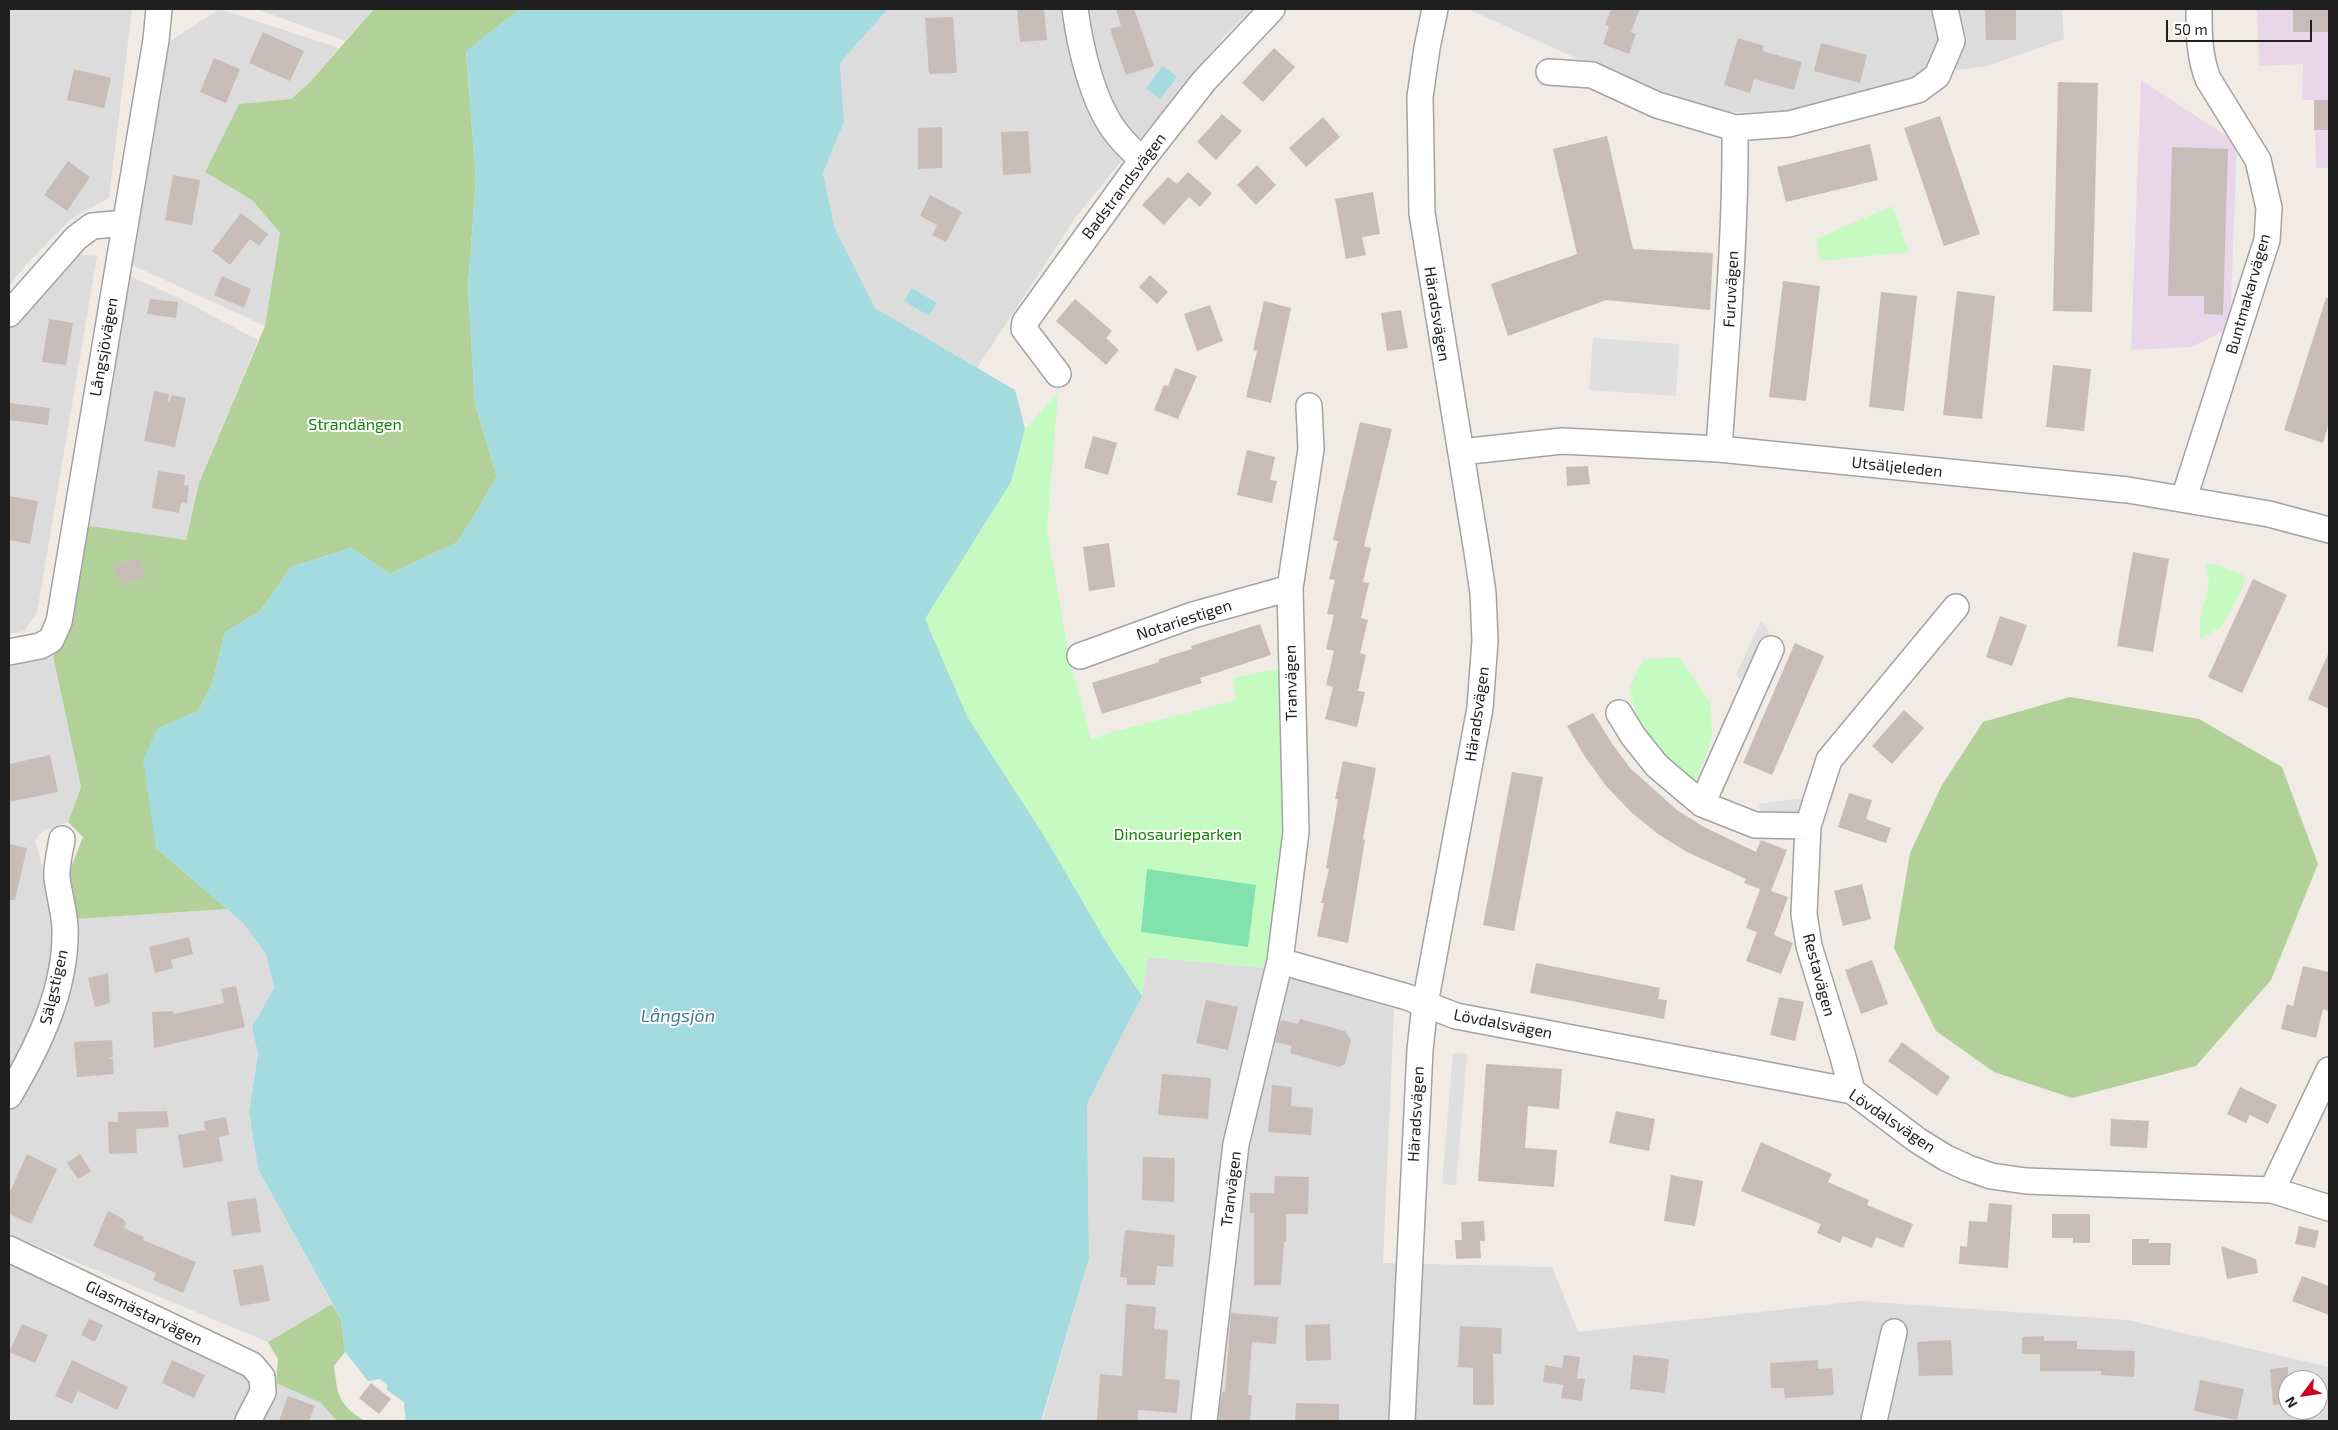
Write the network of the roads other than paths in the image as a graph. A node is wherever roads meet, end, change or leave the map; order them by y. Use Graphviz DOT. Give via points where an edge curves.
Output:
graph roads {
  1 [pos="159,9"];
  2 [pos="1075,9"];
  3 [pos="1272,9"];
  4 [pos="1435,9"];
  5 [pos="1945,9"];
  6 [pos="2199,9"];
  7 [pos="1550,72"];
  8 [pos="1735,128"];
  9 [pos="1142,160"];
  10 [pos="125,223"];
  11 [pos="9,314"];
  12 [pos="1058,374"];
  13 [pos="1309,406"];
  14 [pos="1719,449"];
  15 [pos="1461,452"];
  16 [pos="2184,498"];
  17 [pos="2329,530"];
  18 [pos="1290,588"];
  19 [pos="1956,607"];
  20 [pos="1771,649"];
  21 [pos="9,652"];
  22 [pos="1080,656"];
  23 [pos="1619,712"];
  24 [pos="1702,804"];
  25 [pos="1808,826"];
  26 [pos="62,840"];
  27 [pos="1280,961"];
  28 [pos="1425,1004"];
  29 [pos="2329,1070"];
  30 [pos="1852,1090"];
  31 [pos="9,1096"];
  32 [pos="2272,1190"];
  33 [pos="2329,1208"];
  34 [pos="9,1249"];
  35 [pos="1894,1332"];
  36 [pos="248,1421"];
  37 [pos="1204,1421"];
  38 [pos="1402,1421"];
  39 [pos="1874,1421"];
  1 -- 10 [label="street, Långsjövägen"];
  2 -- 9 [label="street" via="1087,68 1098,99 1117,135"];
  3 -- 9 [label="street, Badstrandsvägen" via="1204,81"];
  4 -- 15 [label="street, Häradsvägen" via="1420,97 1422,213"];
  5 -- 8 [label="street" via="1952,41 1937,76 1918,90 1789,124"];
  6 -- 16 [label="street, Buntmakarvägen" via="2203,67 2258,160 2269,208 2267,240"];
  7 -- 8 [label="street" via="1592,75 1657,105"];
  8 -- 14 [label="street, Furuvägen" via="1731,303"];
  9 -- 12 [label="street, Badstrandsvägen" via="1024,322 1024,329"];
  10 -- 11 [label="street" via="92,226 76,238"];
  10 -- 21 [label="street, Långsjövägen" via="57,627 51,640 40,646"];
  13 -- 18 [label="street, Tranvägen" via="1311,449"];
  14 -- 15 [label="street, Utsäljeleden" via="1562,441"];
  14 -- 16 [label="street, Utsäljeleden"];
  15 -- 28 [label="street, Häradsvägen" via="1483,593 1484,668 1473,748"];
  16 -- 17 [label="street, Utsäljeleden" via="2269,514"];
  18 -- 22 [label="street, Notariestigen" via="1193,615"];
  18 -- 27 [label="street, Tranvägen" via="1296,832"];
  19 -- 25 [label="street, Restavägen" via="1829,760"];
  20 -- 24 [label="street"];
  23 -- 24 [label="street" via="1657,766"];
  24 -- 25 [label="street" via="1755,825"];
  25 -- 30 [label="street, Restavägen" via="1804,914 1809,946"];
  26 -- 31 [label="street, Sälgstigen" via="57,876 65,926 63,960 41,1039"];
  27 -- 28 [label="street"];
  27 -- 37 [label="street, Tranvägen" via="1236,1144"];
  28 -- 30 [label="street, Lövdalsvägen" via="1456,1016"];
  28 -- 38 [label="street, Häradsvägen" via="1415,1117"];
  29 -- 32 [label="street"];
  30 -- 32 [label="street, Lövdalsvägen" via="1940,1154 1991,1176 2026,1181"];
  32 -- 33 [label="street, Lövdalsvägen"];
  34 -- 36 [label="street, Glasmästarvägen" via="252,1365 262,1377 263,1392"];
  35 -- 39 [label="street"];
}
